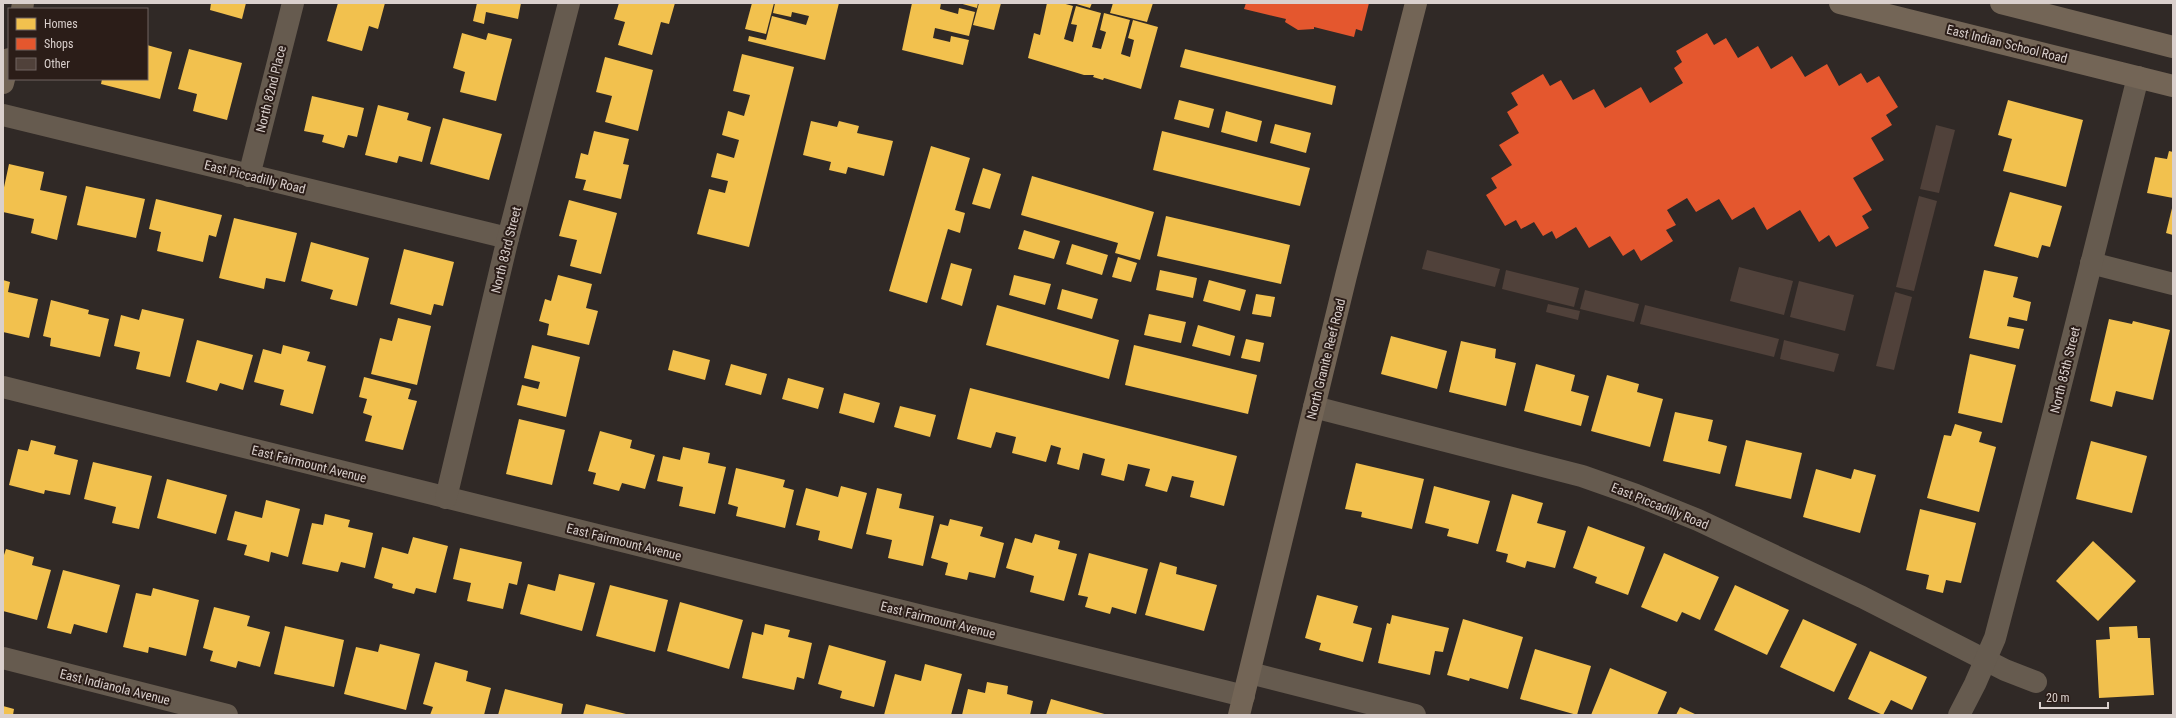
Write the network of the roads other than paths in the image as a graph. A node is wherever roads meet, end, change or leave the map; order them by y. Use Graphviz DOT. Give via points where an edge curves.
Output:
graph roads {
  1 [pos="293,3"];
  2 [pos="569,3"];
  3 [pos="1416,3"];
  4 [pos="1840,3"];
  5 [pos="2001,3"];
  6 [pos="2173,46"];
  7 [pos="8,63"];
  8 [pos="2138,77"];
  9 [pos="3,83"];
  10 [pos="2173,86"];
  11 [pos="3,115"];
  12 [pos="249,176"];
  13 [pos="508,238"];
  14 [pos="2091,264"];
  15 [pos="2173,284"];
  16 [pos="3,387"];
  17 [pos="1314,407"];
  18 [pos="446,498"];
  19 [pos="3,658"];
  20 [pos="1986,660"];
  21 [pos="1250,673"];
  22 [pos="2036,682"];
  23 [pos="1242,706"];
  24 [pos="227,715"];
  25 [pos="1415,715"];
  26 [pos="1959,715"];
  1 -- 12 [label="street, North 82nd Place"];
  2 -- 13 [label="street, North 83rd Street"];
  3 -- 17 [label="street, North Granite Reef Road"];
  4 -- 8 [label="street, East Indian School Road"];
  5 -- 6 [label="street"];
  7 -- 9 [label="street"];
  8 -- 10 [label="street, East Indian School Road"];
  8 -- 14 [label="street, North 85th Street"];
  11 -- 12 [label="street, East Piccadilly Road"];
  12 -- 13 [label="street, East Piccadilly Road"];
  13 -- 18 [label="street, North 83rd Street"];
  14 -- 15 [label="street"];
  14 -- 20 [label="street, North 85th Street" via="1995,638"];
  16 -- 18 [label="street, East Fairmount Avenue"];
  17 -- 20 [label="street, East Piccadilly Road" via="1582,476 1636,495 1698,520"];
  17 -- 21 [label="street, North Granite Reef Road"];
  18 -- 23 [label="street, East Fairmount Avenue"];
  19 -- 24 [label="street, East Indianola Avenue"];
  20 -- 22 [label="street"];
  20 -- 26 [label="street, North 85th Street"];
  21 -- 23 [label="street, North Granite Reef Road"];
  21 -- 25 [label="street"];
}
